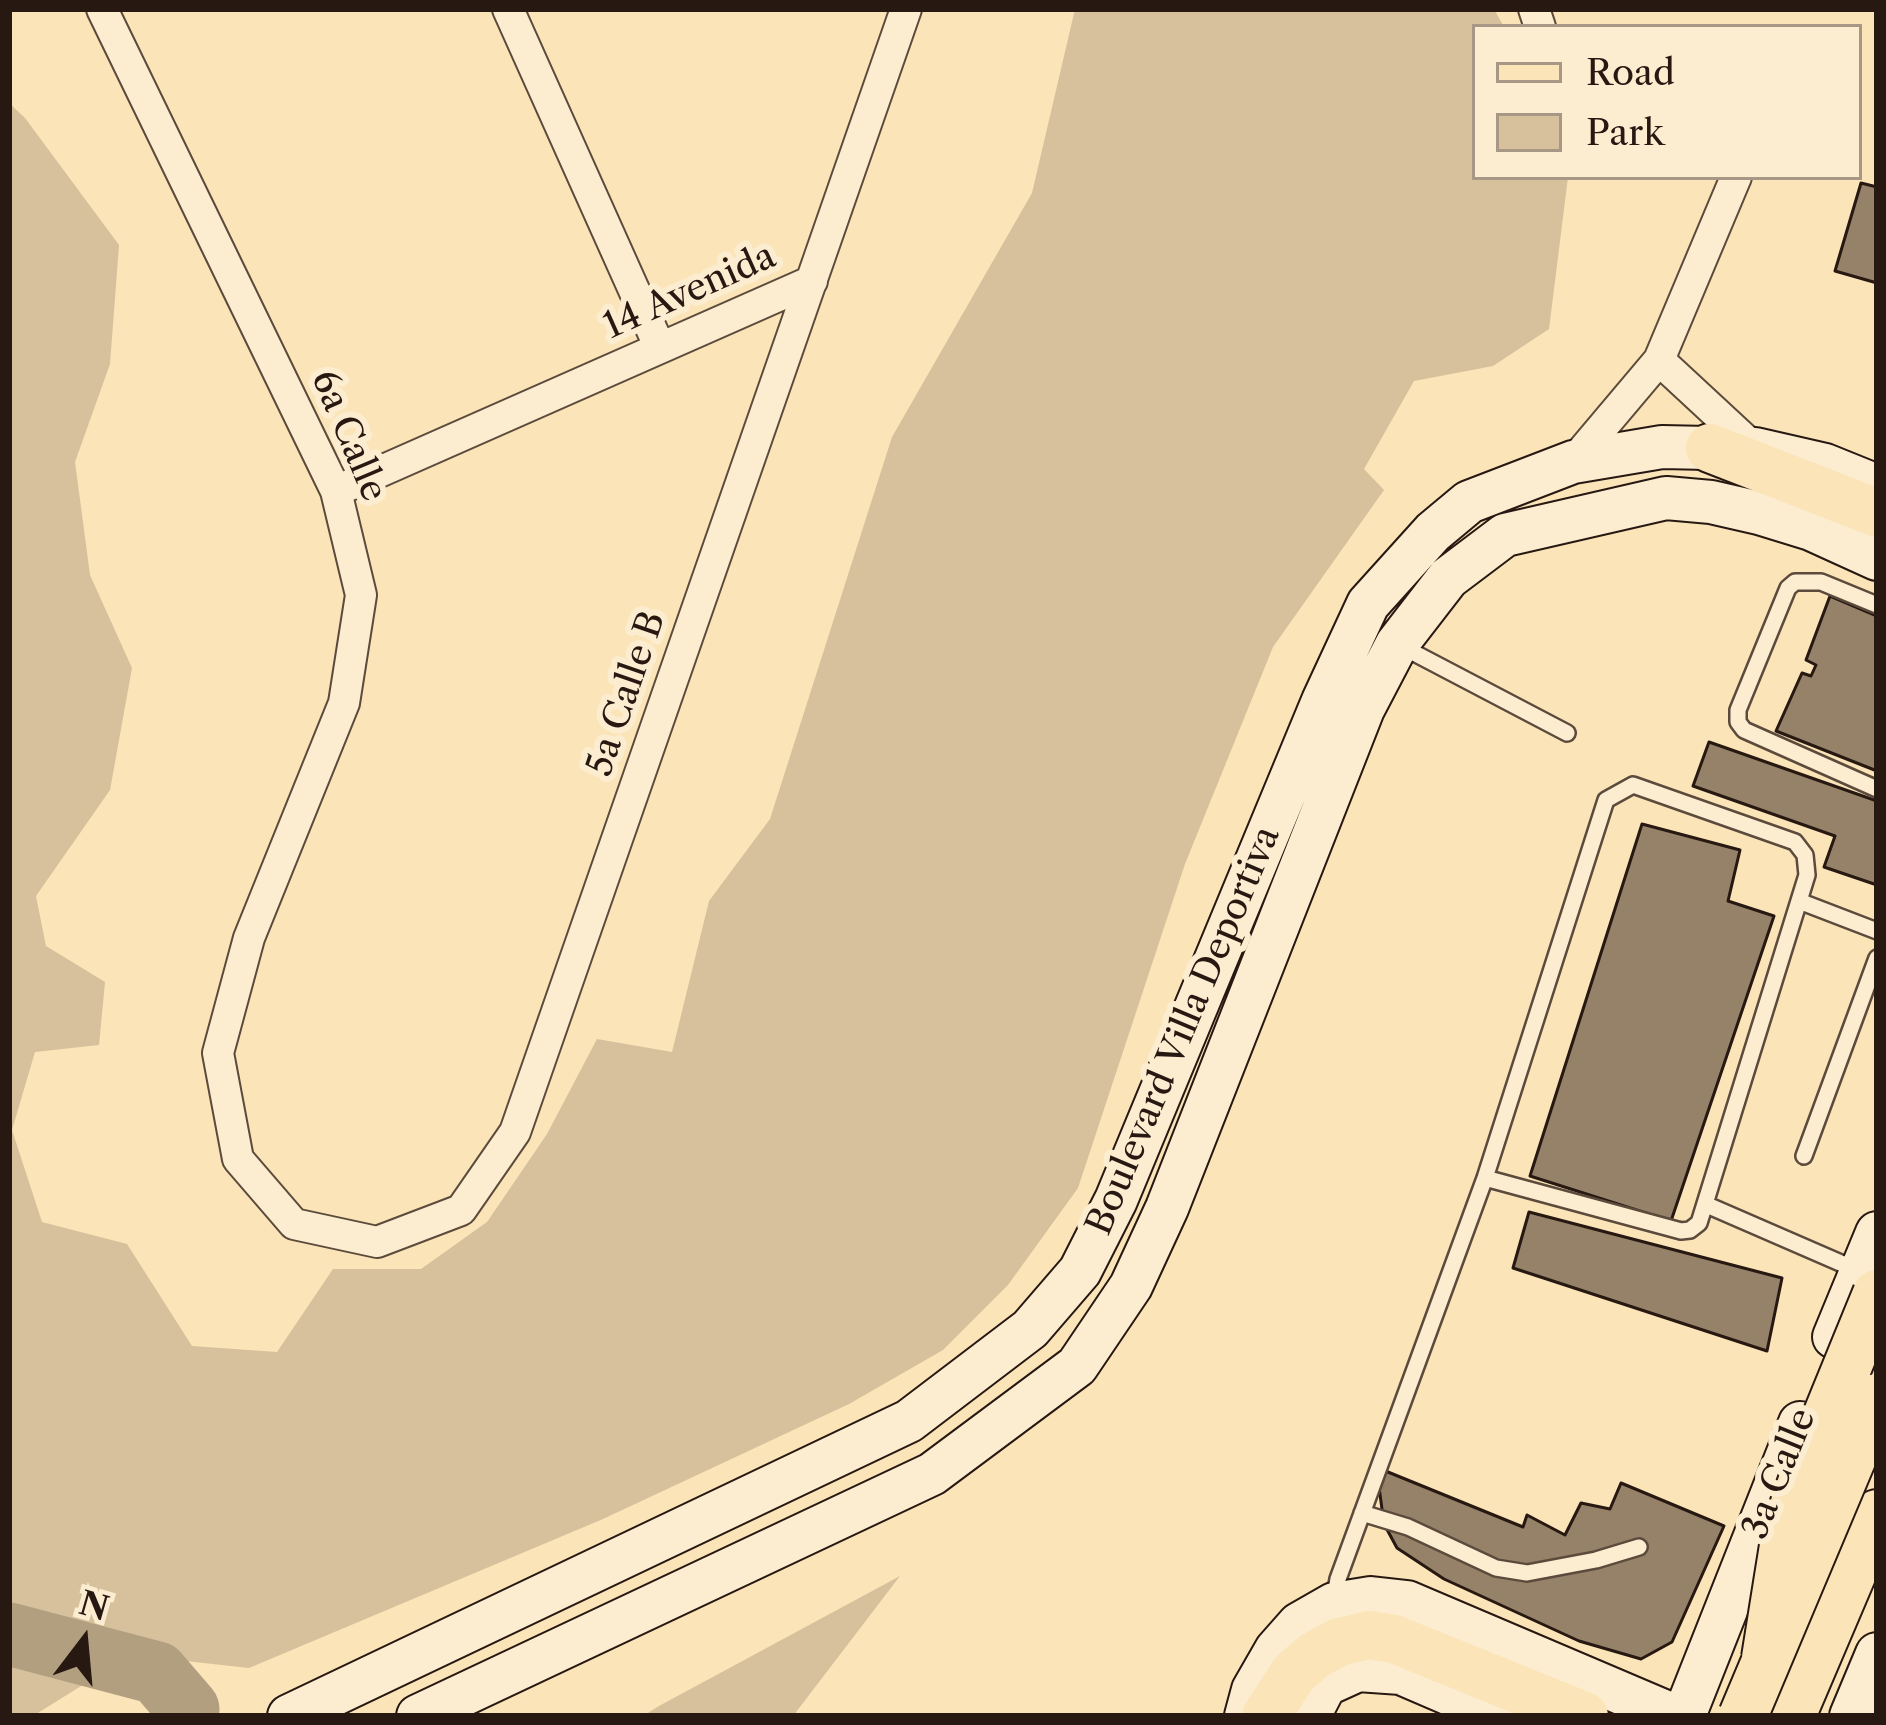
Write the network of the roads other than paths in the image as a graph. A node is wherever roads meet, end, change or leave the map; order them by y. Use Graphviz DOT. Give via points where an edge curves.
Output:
graph roads {
  1 [pos="102,9"];
  2 [pos="508,9"];
  3 [pos="906,9"];
  4 [pos="1735,180"];
  5 [pos="812,281"];
  6 [pos="661,348"];
  7 [pos="1659,360"];
  8 [pos="1733,449"];
  9 [pos="1573,462"];
  10 [pos="1877,486"];
  11 [pos="337,491"];
  12 [pos="1877,513"];
  13 [pos="1877,559"];
  14 [pos="1877,605"];
  15 [pos="1396,644"];
  16 [pos="1567,733"];
  17 [pos="1877,789"];
  18 [pos="1272,824"];
  19 [pos="1310,842"];
  20 [pos="1799,901"];
  21 [pos="1877,931"];
  22 [pos="1877,958"];
  23 [pos="218,1053"];
  24 [pos="1804,1156"];
  25 [pos="1485,1178"];
  26 [pos="1707,1205"];
  27 [pos="1872,1266"];
  28 [pos="1810,1396"];
  29 [pos="1877,1398"];
  30 [pos="1877,1453"];
  31 [pos="1362,1513"];
  32 [pos="1877,1514"];
  33 [pos="1639,1546"];
  34 [pos="1334,1604"];
  35 [pos="1877,1654"];
  36 [pos="1766,1658"];
  37 [pos="290,1716"];
  38 [pos="418,1716"];
  39 [pos="1246,1716"];
  40 [pos="1266,1716"];
  41 [pos="1309,1716"];
  42 [pos="1501,1716"];
  43 [pos="1584,1716"];
  44 [pos="1675,1716"];
  45 [pos="1684,1716"];
  46 [pos="1743,1716"];
  47 [pos="1791,1716"];
  48 [pos="1851,1716"];
  1 -- 11 [label="street, 6a Calle"];
  2 -- 6 [label="street"];
  3 -- 5 [label="street, 14 Avenida"];
  4 -- 7 [label="street"];
  5 -- 6 [label="street, 14 Avenida"];
  5 -- 23 [label="street, 5a Calle B" via="515,1132 461,1210 377,1242 294,1224 238,1159"];
  6 -- 11 [label="street, 14 Avenida"];
  7 -- 8 [label="street"];
  7 -- 9 [label="street"];
  8 -- 9 [label="main road, Boulevard Villa Deportiva" via="1662,447"];
  8 -- 10 [label="main road, Boulevard Villa Deportiva" via="1826,465"];
  8 -- 12 [label="main road"];
  9 -- 18 [label="main road, Boulevard Villa Deportiva" via="1469,502 1368,604"];
  11 -- 23 [label="street, 6a Calle" via="362,596 344,703 249,938"];
  13 -- 15 [label="main road, Boulevard Villa Deportiva" via="1811,529 1711,502 1627,504 1505,536 1448,578"];
  14 -- 17 [label="lane" via="1821,582 1795,582 1738,722"];
  15 -- 16 [label="lane"];
  15 -- 19 [label="main road, Boulevard Villa Deportiva"];
  18 -- 19 [label="main road"];
  18 -- 37 [label="main road, Boulevard Villa Deportiva" via="1116,1200 1080,1271 1030,1329 910,1421"];
  19 -- 38 [label="main road, Boulevard Villa Deportiva" via="1167,1208 1131,1286 1077,1366 932,1474"];
  20 -- 21 [label="lane"];
  20 -- 25 [label="lane" via="1807,875 1795,842 1633,785 1606,800"];
  20 -- 26 [label="lane"];
  22 -- 24 [label="lane"];
  25 -- 26 [label="lane" via="1681,1231 1699,1223"];
  25 -- 31 [label="lane"];
  26 -- 27 [label="lane"];
  27 -- 28 [label="main road, 3a Calle"];
  27 -- 36 [label="main road, bridge" via="1787,1526"];
  28 -- 30 [label="main road" via="1830,1431"];
  28 -- 45 [label="main road, 3a Calle"];
  29 -- 36 [label="main road, bridge"];
  31 -- 33 [label="lane" via="1527,1573"];
  31 -- 34 [label="lane"];
  32 -- 47 [label="main road"];
  34 -- 39 [label="main road" via="1299,1624 1276,1650"];
  34 -- 44 [label="main road" via="1407,1602"];
  35 -- 48 [label="main road"];
  36 -- 46 [label="main road, bridge"];
  40 -- 43 [label="main road" via="1315,1655 1369,1635"];
  41 -- 42 [label="main road" via="1325,1684 1358,1670 1401,1673"];
}
